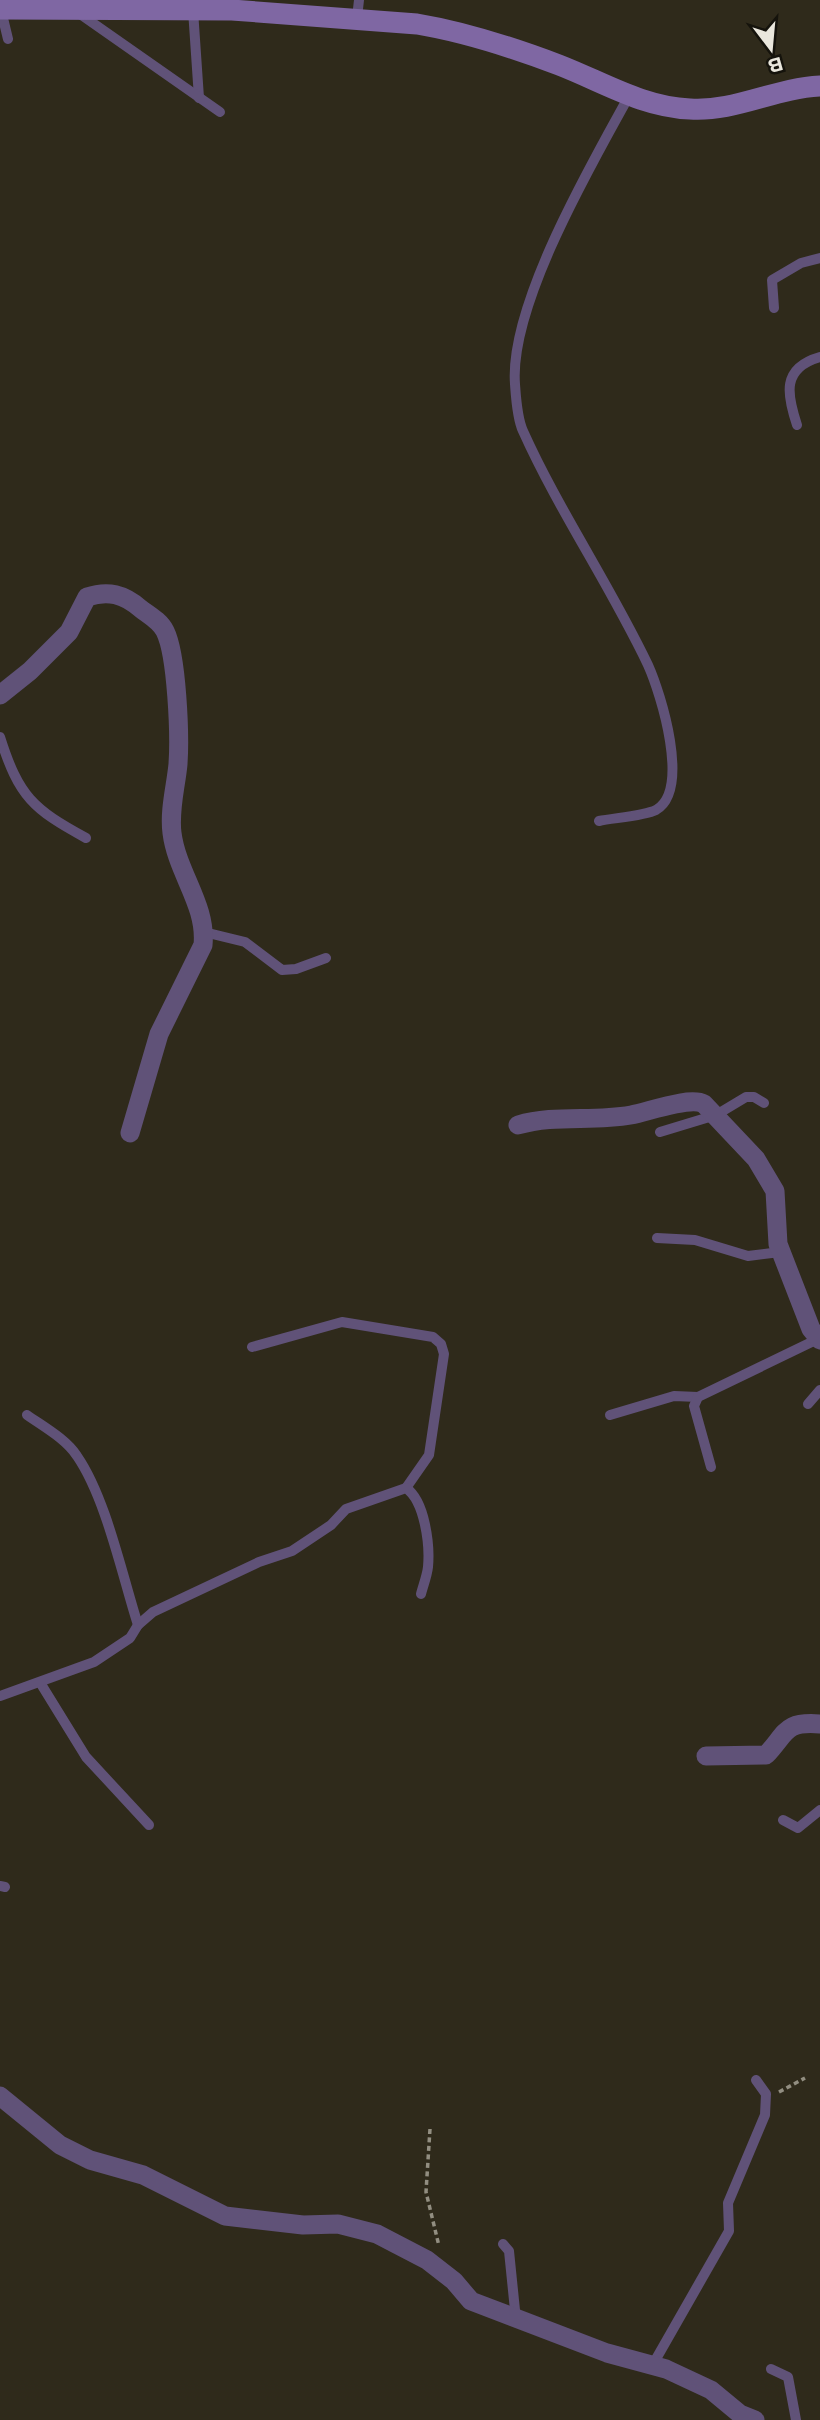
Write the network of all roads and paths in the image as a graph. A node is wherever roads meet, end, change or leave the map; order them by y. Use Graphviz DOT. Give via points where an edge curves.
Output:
graph roads {
  1 [pos="165,5"];
  2 [pos="1,9"];
  3 [pos="358,9"];
  4 [pos="192,10"];
  5 [pos="76,12"];
  6 [pos="8,39"];
  7 [pos="820,86"];
  8 [pos="629,96"];
  9 [pos="199,97"];
  10 [pos="220,112"];
  11 [pos="820,258"];
  12 [pos="774,308"];
  13 [pos="820,357"];
  14 [pos="797,425"];
  15 [pos="0,695"];
  16 [pos="0,737"];
  17 [pos="598,821"];
  18 [pos="86,838"];
  19 [pos="204,932"];
  20 [pos="326,958"];
  21 [pos="764,1103"];
  22 [pos="716,1115"];
  23 [pos="518,1125"];
  24 [pos="660,1132"];
  25 [pos="131,1133"];
  26 [pos="657,1238"];
  27 [pos="780,1252"];
  28 [pos="819,1340"];
  29 [pos="252,1347"];
  30 [pos="820,1390"];
  31 [pos="698,1397"];
  32 [pos="808,1404"];
  33 [pos="27,1415"];
  34 [pos="610,1415"];
  35 [pos="711,1467"];
  36 [pos="407,1488"];
  37 [pos="421,1594"];
  38 [pos="138,1625"];
  39 [pos="41,1684"];
  40 [pos="0,1696"];
  41 [pos="820,1724"];
  42 [pos="706,1756"];
  43 [pos="820,1811"];
  44 [pos="783,1820"];
  45 [pos="149,1825"];
  46 [pos="805,2078"];
  47 [pos="756,2080"];
  48 [pos="766,2094"];
  49 [pos="0,2096"];
  50 [pos="430,2129"];
  51 [pos="503,2245"];
  52 [pos="446,2275"];
  53 [pos="516,2320"];
  54 [pos="652,2366"];
  55 [pos="771,2369"];
  56 [pos="754,2420"];
  57 [pos="796,2420"];
  1 -- 4 [label="street"];
  1 -- 5 [label="street"];
  2 -- 5 [label="street"];
  2 -- 6 [label="lane"];
  3 -- 4 [label="street"];
  3 -- 8 [label="street" via="447,29 559,65"];
  4 -- 9 [label="lane"];
  5 -- 9 [label="lane"];
  7 -- 8 [label="street" via="691,110"];
  8 -- 17 [label="lane" via="533,290 516,361 521,428 649,668 672,750 669,796 656,810"];
  9 -- 10 [label="lane"];
  11 -- 12 [label="lane" via="774,278"];
  13 -- 14 [label="lane" via="799,369 788,387"];
  15 -- 19 [label="street" via="69,632 87,597 117,594 158,622 169,645 178,725 172,831"];
  16 -- 18 [label="lane" via="25,795 44,815"];
  19 -- 20 [label="lane" via="245,942 282,970"];
  19 -- 25 [label="street" via="203,945 159,1034"];
  21 -- 22 [label="lane" via="746,1097"];
  22 -- 23 [label="street" via="696,1101 630,1115 548,1118"];
  22 -- 24 [label="lane"];
  22 -- 27 [label="street" via="756,1159 775,1191"];
  26 -- 27 [label="lane" via="695,1240 748,1256"];
  27 -- 28 [label="street"];
  28 -- 31 [label="lane"];
  29 -- 36 [label="lane" via="342,1322 433,1337 441,1344 444,1354 435,1430 429,1455"];
  30 -- 32 [label="lane"];
  31 -- 34 [label="lane" via="674,1396"];
  31 -- 35 [label="lane" via="694,1406"];
  33 -- 38 [label="lane" via="77,1455 100,1507"];
  36 -- 37 [label="lane" via="417,1501 426,1536 428,1568"];
  36 -- 38 [label="lane" via="346,1509 292,1551 153,1612"];
  38 -- 39 [label="lane" via="130,1639 117,1648"];
  39 -- 40 [label="lane"];
  39 -- 45 [label="lane" via="86,1756"];
  41 -- 42 [label="street" via="788,1727 766,1755"];
  43 -- 44 [label="lane" via="798,1828"];
  46 -- 48 [label="path"];
  47 -- 48 [label="lane"];
  48 -- 54 [label="lane" via="756,2142 728,2203 729,2231"];
  49 -- 52 [label="street" via="76,2154 143,2175 225,2216 338,2224 377,2234"];
  50 -- 52 [label="path" via="426,2192"];
  51 -- 53 [label="lane" via="509,2250"];
  52 -- 53 [label="street" via="471,2301"];
  53 -- 54 [label="street"];
  54 -- 56 [label="street" via="711,2390"];
  55 -- 57 [label="lane" via="788,2377"];
}
